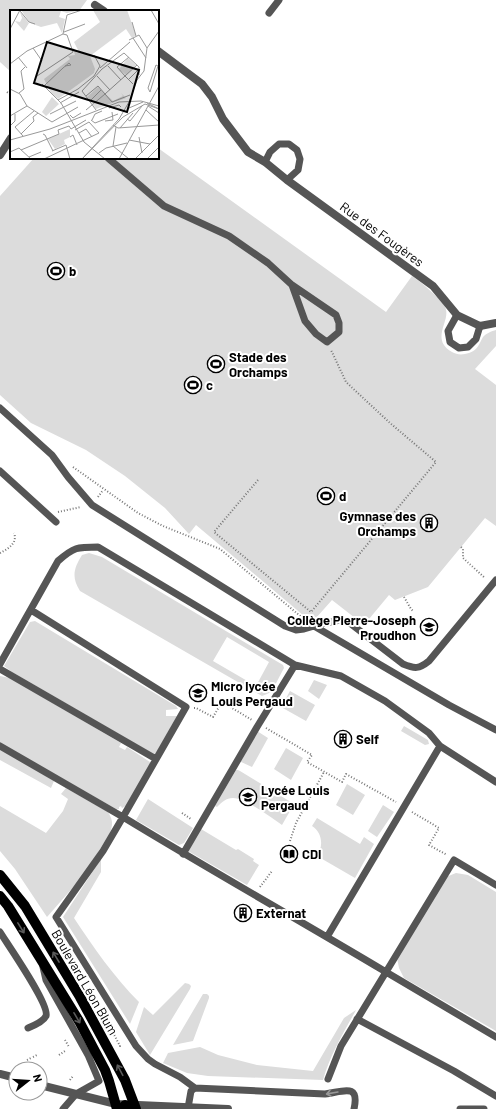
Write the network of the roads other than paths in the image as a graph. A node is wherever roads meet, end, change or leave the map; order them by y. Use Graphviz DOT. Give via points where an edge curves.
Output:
graph roads {
  1 [pos="279,0"];
  2 [pos="95,5"];
  3 [pos="102,10"];
  4 [pos="269,13"];
  5 [pos="159,52"];
  6 [pos="10,140"];
  7 [pos="0,155"];
  8 [pos="109,159"];
  9 [pos="265,162"];
  10 [pos="287,180"];
  11 [pos="292,285"];
  12 [pos="457,315"];
  13 [pos="496,323"];
  14 [pos="480,326"];
  15 [pos="0,408"];
  16 [pos="0,471"];
  17 [pos="56,522"];
  18 [pos="494,582"];
  19 [pos="31,610"];
  20 [pos="314,626"];
  21 [pos="0,664"];
  22 [pos="295,665"];
  23 [pos="0,669"];
  24 [pos="496,730"];
  25 [pos="0,746"];
  26 [pos="440,746"];
  27 [pos="156,759"];
  28 [pos="496,782"];
  29 [pos="123,817"];
  30 [pos="183,854"];
  31 [pos="0,875"];
  32 [pos="496,885"];
  33 [pos="0,896"];
  34 [pos="0,932"];
  35 [pos="328,937"];
  36 [pos="42,961"];
  37 [pos="386,972"];
  38 [pos="357,1019"];
  39 [pos="28,1028"];
  40 [pos="496,1037"];
  41 [pos="328,1079"];
  42 [pos="48,1087"];
  43 [pos="196,1088"];
  44 [pos="76,1094"];
  45 [pos="496,1096"];
  46 [pos="68,1107"];
  47 [pos="126,1107"];
  48 [pos="188,1108"];
  49 [pos="228,1109"];
  50 [pos="354,1109"];
  51 [pos="460,1109"];
  52 [pos="484,1109"];
  1 -- 4 [label="lane"];
  2 -- 3 [label="street"];
  5 -- 9 [label="street, Rue des Fougères" via="202,84 212,96 223,119 248,152"];
  6 -- 7 [label="street"];
  8 -- 11 [label="lane" via="164,206 229,236 268,263"];
  9 -- 10 [label="street, Rue des Fougères"];
  9 -- 10 [label="lane" via="270,152 279,144 289,144 297,150 300,158 298,170"];
  10 -- 12 [label="street, Rue des Fougères" via="433,286"];
  11 -- 11 [label="lane" via="336,315 338,332 327,342 305,321"];
  12 -- 14 [label="street, Rue des Fougères"];
  12 -- 14 [label="lane" via="448,331 450,342 459,348 468,347 476,339"];
  13 -- 14 [label="street"];
  15 -- 20 [label="lane" via="52,456 92,505 284,626 296,630"];
  16 -- 17 [label="lane"];
  18 -- 20 [label="lane" via="429,661 418,668 403,664 352,624 340,620"];
  19 -- 21 [label="lane"];
  19 -- 22 [label="lane" via="58,561 69,551 81,547 98,547"];
  19 -- 27 [label="lane" via="186,707"];
  20 -- 24 [label="lane"];
  22 -- 26 [label="lane" via="341,676 385,701 429,733"];
  22 -- 30 [label="lane"];
  23 -- 27 [label="lane"];
  25 -- 29 [label="lane"];
  26 -- 28 [label="lane"];
  26 -- 35 [label="lane"];
  27 -- 29 [label="lane"];
  29 -- 30 [label="lane"];
  29 -- 43 [label="lane" via="103,851 56,917 136,1046 155,1064"];
  30 -- 35 [label="lane"];
  47 -- 31 [label="main road, Boulevard Léon Blum, one-way" via="125,1080 80,997 25,906"];
  32 -- 37 [label="lane" via="454,860"];
  33 -- 36 [label="main road, Boulevard Léon Blum, one-way"];
  34 -- 39 [label="lane" via="46,1009 45,1018"];
  35 -- 37 [label="lane"];
  36 -- 44 [label="lane" via="46,980 88,1055 99,1081"];
  36 -- 47 [label="main road, Boulevard Léon Blum, one-way" via="79,1020 109,1080"];
  37 -- 38 [label="lane"];
  37 -- 40 [label="lane"];
  38 -- 41 [label="lane" via="341,1046"];
  38 -- 45 [label="lane"];
  42 -- 44 [label="street"];
  43 -- 48 [label="lane" via="191,1091"];
  50 -- 43 [label="lane, one-way" via="355,1096 350,1090 325,1094"];
  44 -- 46 [label="lane"];
  44 -- 47 [label="street"];
  47 -- 48 [label="street"];
  48 -- 49 [label="street"];
  51 -- 52 [label="lane"];
}
